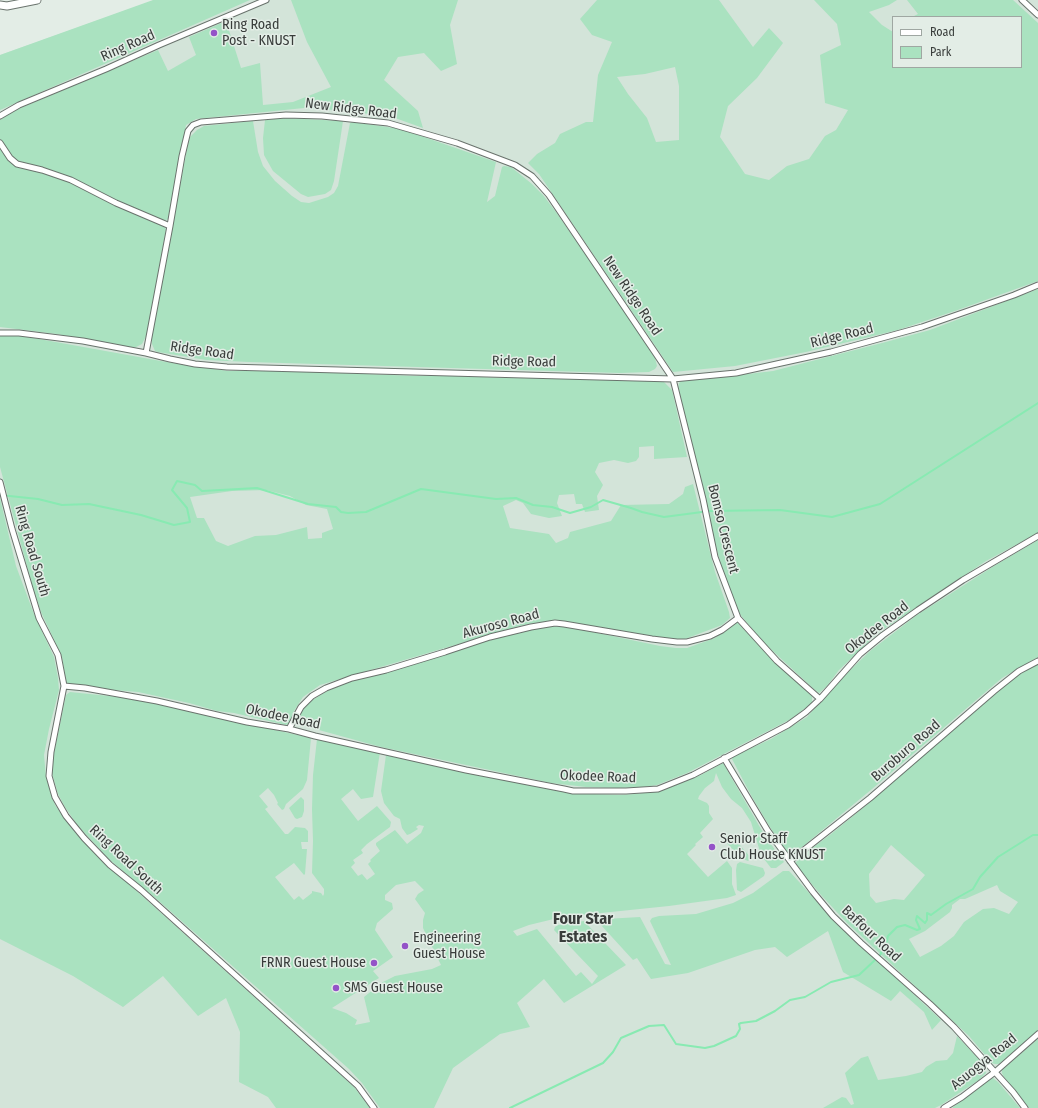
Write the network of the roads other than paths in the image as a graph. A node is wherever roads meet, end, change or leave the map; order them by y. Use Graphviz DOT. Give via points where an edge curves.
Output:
graph roads {
  1 [pos="37,0"];
  2 [pos="266,0"];
  3 [pos="1022,0"];
  4 [pos="0,5"];
  5 [pos="1038,15"];
  6 [pos="0,116"];
  7 [pos="0,143"];
  8 [pos="170,226"];
  9 [pos="1038,286"];
  10 [pos="0,333"];
  11 [pos="146,353"];
  12 [pos="673,379"];
  13 [pos="0,482"];
  14 [pos="1038,536"];
  15 [pos="738,618"];
  16 [pos="1038,661"];
  17 [pos="64,686"];
  18 [pos="820,699"];
  19 [pos="289,729"];
  20 [pos="724,758"];
  21 [pos="790,861"];
  22 [pos="1038,1034"];
  23 [pos="995,1072"];
  24 [pos="374,1108"];
  25 [pos="944,1108"];
  26 [pos="1025,1108"];
  1 -- 4 [label="street"];
  2 -- 6 [label="street, Ring Road" via="19,105"];
  3 -- 5 [label="street"];
  7 -- 8 [label="street" via="17,164 71,180"];
  8 -- 11 [label="street, New Ridge Road"];
  8 -- 12 [label="street, New Ridge Road" via="188,131 193,125 201,122 286,115 322,116 388,124 457,143 515,165 541,185"];
  9 -- 12 [label="street, Ridge Road" via="922,327 831,352 736,373"];
  10 -- 11 [label="street, Ridge Road" via="51,337"];
  11 -- 12 [label="street, Ridge Road" via="198,364 240,368"];
  12 -- 15 [label="street, Bomso Crescent" via="715,557"];
  13 -- 17 [label="street, Ring Road South" via="39,618 58,655"];
  14 -- 18 [label="street, Okodee Road" via="963,580 883,635 860,654"];
  15 -- 18 [label="street, Bomso Crescent" via="777,661"];
  15 -- 19 [label="street, Akuroso Road" via="710,636 687,642 652,639 556,623 531,626 352,678 326,688 312,696 301,707"];
  16 -- 21 [label="street, Buroburo Road" via="1019,671 994,691 870,798"];
  17 -- 19 [label="street, Okodee Road" via="157,701"];
  17 -- 24 [label="street, Ring Road South" via="49,776 55,797 66,816 110,865 358,1086"];
  18 -- 20 [label="street, Okodee Road" via="788,725"];
  19 -- 20 [label="street, Okodee Road" via="466,770 573,791 658,789 693,775"];
  20 -- 21 [label="street, Baffour Road" via="768,831"];
  21 -- 23 [label="street, Baffour Road" via="833,916 954,1027"];
  22 -- 23 [label="street, Asuogya Road"];
  23 -- 25 [label="street, Asuogya Road"];
  23 -- 26 [label="street, Baffour Road"];
}
